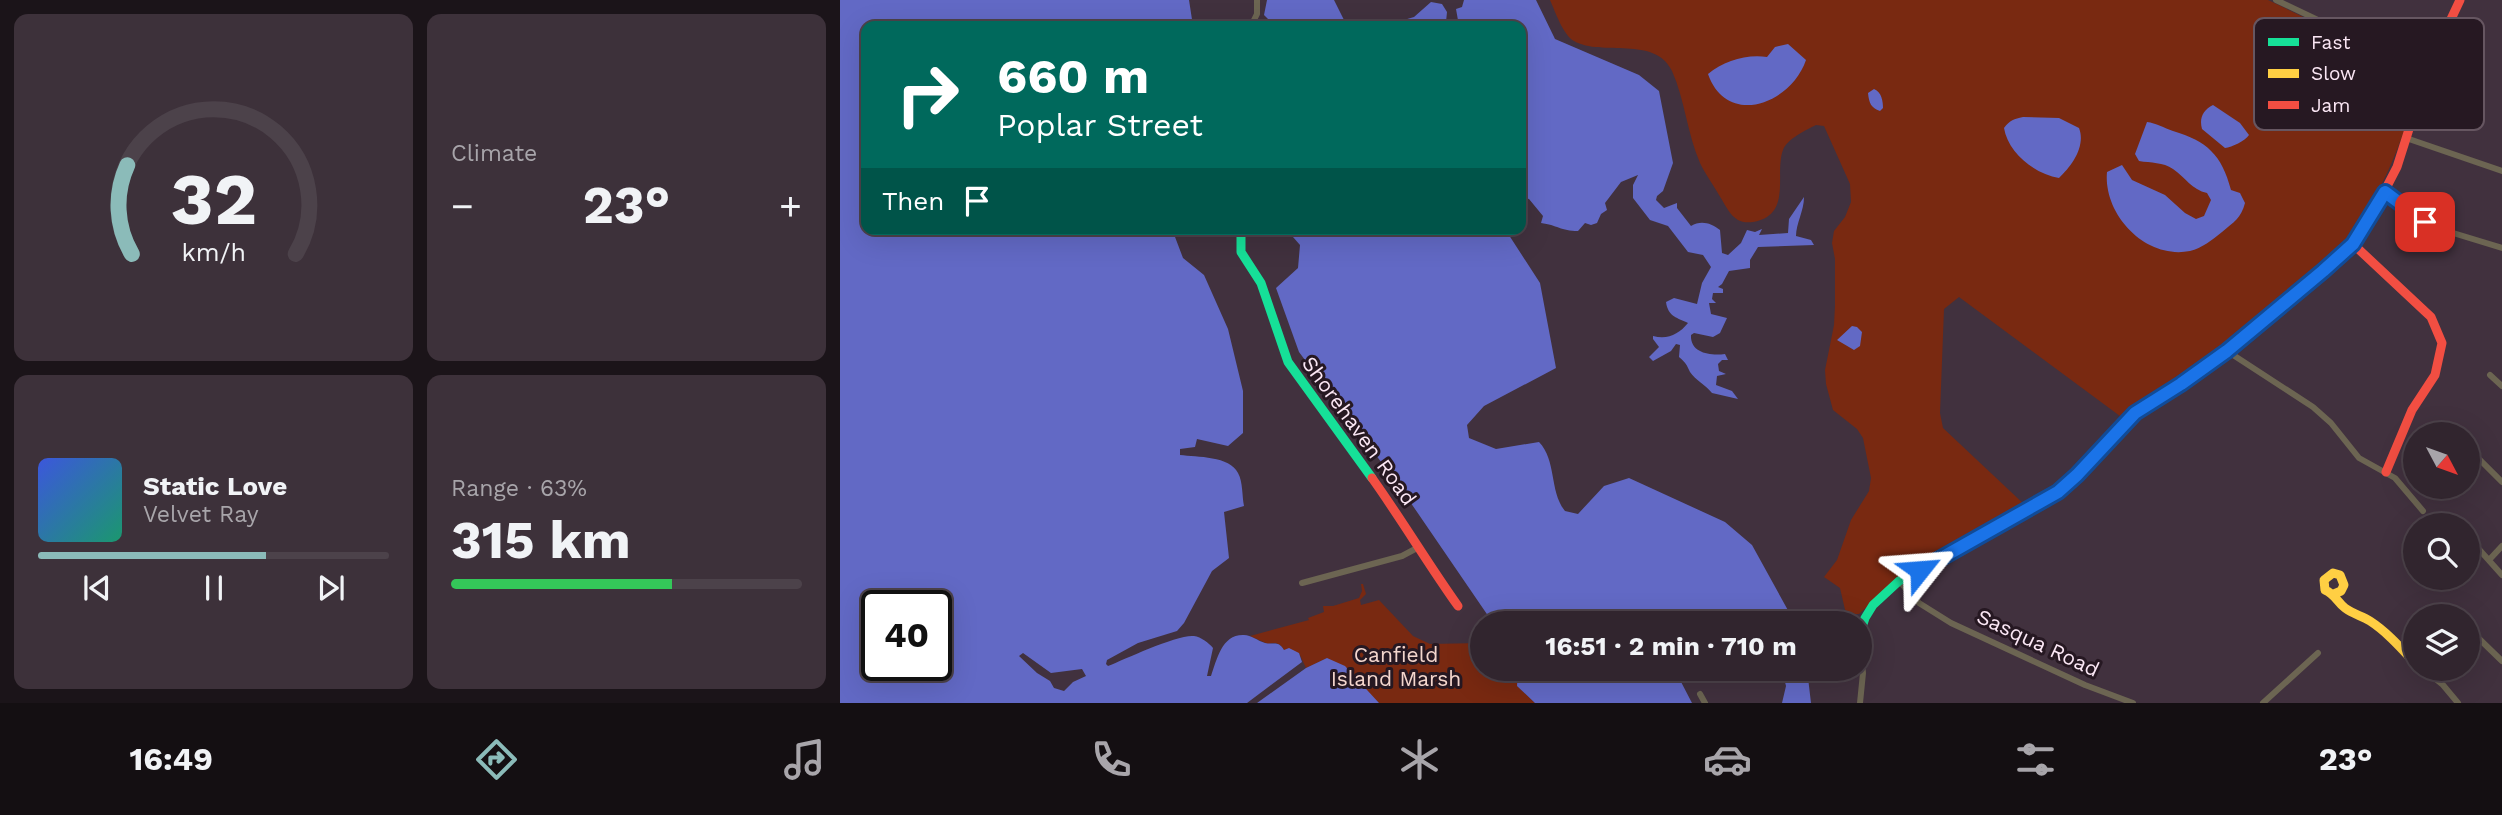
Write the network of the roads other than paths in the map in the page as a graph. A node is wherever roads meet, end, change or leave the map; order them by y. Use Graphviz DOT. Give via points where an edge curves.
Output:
graph roads {
  1 [pos="1257,0"];
  2 [pos="2276,0"];
  3 [pos="2460,0"];
  4 [pos="2314,18"];
  5 [pos="2452,18"];
  6 [pos="1254,21"];
  7 [pos="2409,130"];
  8 [pos="2406,138"];
  9 [pos="2502,171"];
  10 [pos="2385,192"];
  11 [pos="1241,235"];
  12 [pos="2353,244"];
  13 [pos="2502,248"];
  14 [pos="2227,351"];
  15 [pos="2490,375"];
  16 [pos="2502,386"];
  17 [pos="2480,460"];
  18 [pos="2386,472"];
  19 [pos="2502,482"];
  20 [pos="2423,511"];
  21 [pos="2502,546"];
  22 [pos="1417,548"];
  23 [pos="2480,550"];
  24 [pos="2489,560"];
  25 [pos="2502,575"];
  26 [pos="1899,582"];
  27 [pos="1302,583"];
  28 [pos="2334,594"];
  29 [pos="1458,606"];
  30 [pos="1869,611"];
  31 [pos="2480,640"];
  32 [pos="2403,651"];
  33 [pos="2318,653"];
  34 [pos="2502,661"];
  35 [pos="1862,681"];
  36 [pos="2438,681"];
  37 [pos="1700,694"];
  38 [pos="2123,702"];
  39 [pos="1705,703"];
  40 [pos="1860,703"];
  41 [pos="2133,703"];
  42 [pos="2263,703"];
  43 [pos="2458,703"];
  1 -- 6 [label="street"];
  2 -- 4 [label="street"];
  3 -- 5 [label="street"];
  7 -- 8 [label="street"];
  8 -- 9 [label="street"];
  8 -- 10 [label="street"];
  10 -- 12 [label="street"];
  10 -- 13 [label="street" via="2440,229"];
  11 -- 22 [label="street, Shorehaven Road" via="1241,252 1261,283 1287,362 1399,515"];
  12 -- 14 [label="street"];
  12 -- 18 [label="street" via="2431,317 2442,343 2435,375 2412,410"];
  14 -- 18 [label="street" via="2313,407 2359,458"];
  14 -- 26 [label="street" via="2135,413 2058,492"];
  15 -- 16 [label="street"];
  17 -- 19 [label="street"];
  18 -- 20 [label="street"];
  21 -- 24 [label="street"];
  22 -- 27 [label="street"];
  22 -- 29 [label="street, Shorehaven Road"];
  23 -- 24 [label="street"];
  24 -- 25 [label="street"];
  26 -- 30 [label="street"];
  26 -- 38 [label="street, Sasqua Road" via="1919,603 1951,623"];
  28 -- 32 [label="street" via="2340,604 2385,632"];
  31 -- 34 [label="street"];
  33 -- 42 [label="street"];
  35 -- 40 [label="street"];
  36 -- 43 [label="street"];
  37 -- 39 [label="street"];
  38 -- 41 [label="street, Sasqua Road"];
}
